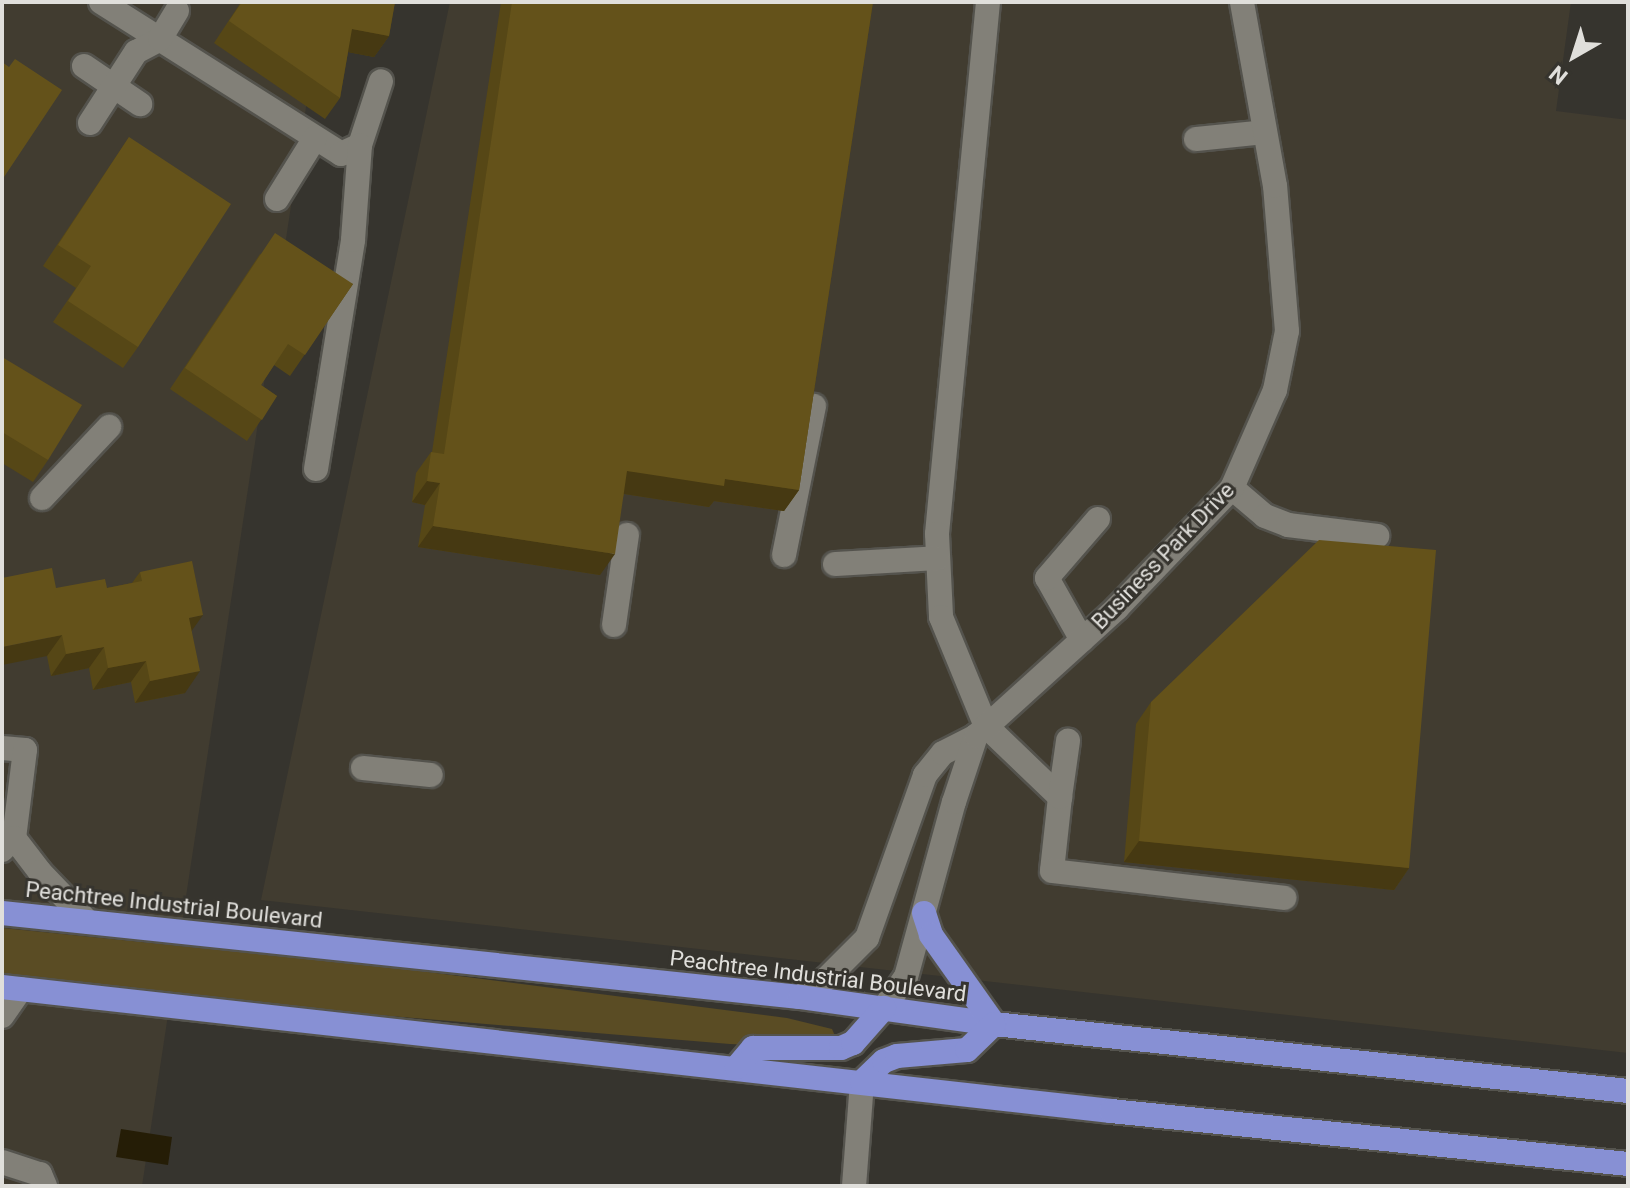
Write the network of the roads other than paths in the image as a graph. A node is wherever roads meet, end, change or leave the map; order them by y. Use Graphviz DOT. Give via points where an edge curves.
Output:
graph roads {
  1 [pos="988,2"];
  2 [pos="1242,2"];
  3 [pos="113,5"];
  4 [pos="177,11"];
  5 [pos="160,39"];
  6 [pos="84,66"];
  7 [pos="381,81"];
  8 [pos="114,85"];
  9 [pos="140,104"];
  10 [pos="90,123"];
  11 [pos="1265,132"];
  12 [pos="315,138"];
  13 [pos="1196,139"];
  14 [pos="360,145"];
  15 [pos="277,199"];
  16 [pos="814,406"];
  17 [pos="109,427"];
  18 [pos="316,469"];
  19 [pos="1232,488"];
  20 [pos="42,498"];
  21 [pos="1098,519"];
  22 [pos="627,535"];
  23 [pos="1377,536"];
  24 [pos="784,555"];
  25 [pos="938,558"];
  26 [pos="835,564"];
  27 [pos="614,625"];
  28 [pos="1082,640"];
  29 [pos="981,731"];
  30 [pos="1068,741"];
  31 [pos="2,748"];
  32 [pos="363,768"];
  33 [pos="431,775"];
  34 [pos="1060,797"];
  35 [pos="8,844"];
  36 [pos="1284,898"];
  37 [pos="2,913"];
  38 [pos="924,913"];
  39 [pos="88,922"];
  40 [pos="12,988"];
  41 [pos="800,997"];
  42 [pos="884,1008"];
  43 [pos="2,1016"];
  44 [pos="994,1024"];
  45 [pos="737,1067"];
  46 [pos="862,1082"];
  47 [pos="1628,1091"];
  48 [pos="2,1162"];
  49 [pos="1628,1164"];
  50 [pos="45,1186"];
  51 [pos="854,1186"];
  1 -- 25 [label="street"];
  2 -- 11 [label="street, Business Park Drive"];
  3 -- 5 [label="street"];
  4 -- 5 [label="street"];
  5 -- 8 [label="street" via="136,52"];
  5 -- 12 [label="street"];
  6 -- 8 [label="street"];
  7 -- 14 [label="street"];
  8 -- 9 [label="street"];
  8 -- 10 [label="street"];
  11 -- 13 [label="street"];
  11 -- 19 [label="street, Business Park Drive" via="1275,186 1287,331 1275,390"];
  12 -- 14 [label="street" via="341,154"];
  12 -- 15 [label="street"];
  14 -- 18 [label="street" via="353,240"];
  16 -- 24 [label="street"];
  17 -- 20 [label="street"];
  19 -- 23 [label="street" via="1265,516 1288,525"];
  19 -- 28 [label="street, Business Park Drive"];
  21 -- 28 [label="street" via="1047,578"];
  22 -- 27 [label="street"];
  25 -- 26 [label="street"];
  25 -- 29 [label="street" via="941,617"];
  28 -- 29 [label="street, Business Park Drive"];
  29 -- 34 [label="street"];
  29 -- 38 [label="street, Business Park Drive" via="954,802"];
  29 -- 41 [label="street" via="943,753 925,775 867,938"];
  30 -- 34 [label="street"];
  31 -- 35 [label="street" via="25,750"];
  32 -- 33 [label="street"];
  34 -- 36 [label="street" via="1052,871"];
  35 -- 39 [label="street"];
  37 -- 39 [label="highway, Peachtree Industrial Boulevard"];
  38 -- 42 [label="street, Business Park Drive" via="906,977"];
  38 -- 44 [label="highway" via="931,935"];
  39 -- 41 [label="highway, Peachtree Industrial Boulevard"];
  40 -- 43 [label="street"];
  40 -- 45 [label="highway"];
  41 -- 42 [label="highway, Peachtree Industrial Boulevard"];
  42 -- 44 [label="highway, Peachtree Industrial Boulevard"];
  42 -- 45 [label="highway" via="853,1043 841,1048 753,1048"];
  44 -- 46 [label="highway" via="967,1050 897,1056"];
  44 -- 47 [label="highway, Peachtree Industrial Boulevard"];
  45 -- 46 [label="highway"];
  46 -- 49 [label="highway"];
  46 -- 51 [label="street"];
  48 -- 50 [label="street" via="40,1174"];
}
